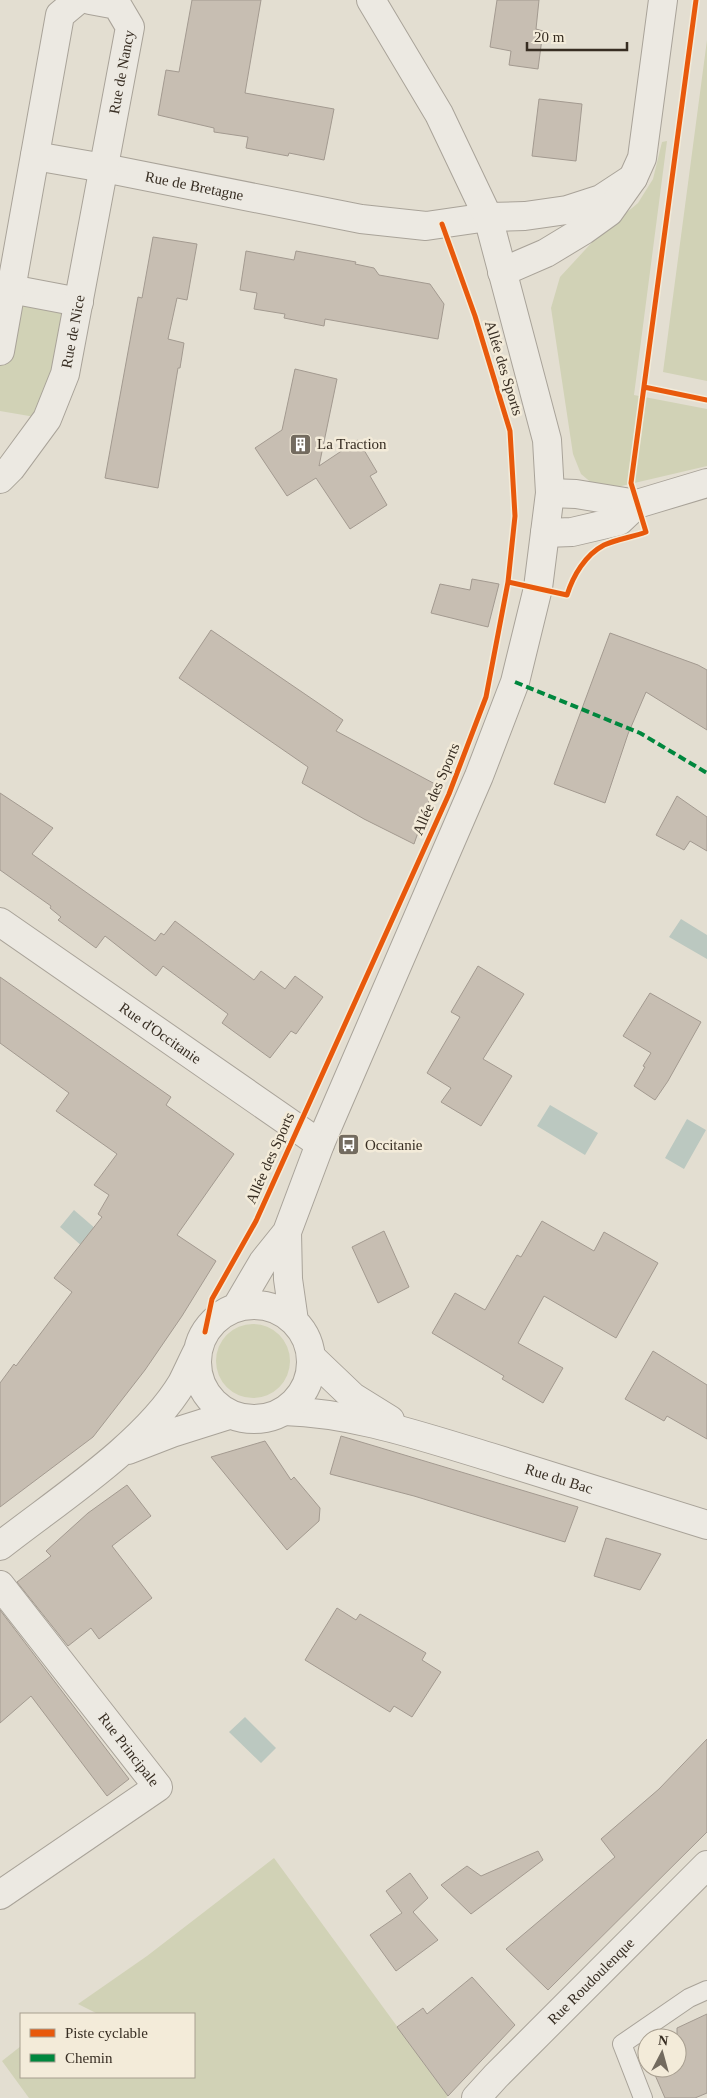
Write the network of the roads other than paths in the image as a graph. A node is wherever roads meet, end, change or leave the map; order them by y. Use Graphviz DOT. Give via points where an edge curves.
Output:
graph roads {
  1 [pos="78,0"];
  2 [pos="90,0"];
  3 [pos="371,0"];
  4 [pos="663,0"];
  5 [pos="35,156"];
  6 [pos="104,168"];
  7 [pos="633,178"];
  8 [pos="488,217"];
  9 [pos="502,272"];
  10 [pos="6,288"];
  11 [pos="79,302"];
  12 [pos="0,351"];
  13 [pos="0,478"];
  14 [pos="707,483"];
  15 [pos="550,494"];
  16 [pos="636,504"];
  17 [pos="545,533"];
  18 [pos="0,922"];
  19 [pos="320,1144"];
  20 [pos="287,1232"];
  21 [pos="236,1308"];
  22 [pos="294,1322"];
  23 [pos="198,1350"];
  24 [pos="311,1357"];
  25 [pos="284,1411"];
  26 [pos="229,1415"];
  27 [pos="410,1433"];
  28 [pos="119,1454"];
  29 [pos="707,1525"];
  30 [pos="0,1546"];
  31 [pos="0,1585"];
  32 [pos="707,1865"];
  33 [pos="0,1895"];
  34 [pos="707,1990"];
  35 [pos="476,2098"];
  36 [pos="643,2098"];
  1 -- 5 [label="street" via="60,15"];
  2 -- 6 [label="street, Rue de Nancy" via="117,5 130,27"];
  3 -- 8 [label="street, Allée des Sports" via="439,114"];
  4 -- 7 [label="street" via="642,158"];
  5 -- 6 [label="street, Rue de Bretagne"];
  5 -- 10 [label="street"];
  6 -- 8 [label="street, Rue de Bretagne" via="361,220 426,226"];
  6 -- 11 [label="street, Rue de Nice"];
  7 -- 8 [label="street, Rue de Bretagne" via="601,199 567,210"];
  7 -- 9 [label="street" via="609,212 584,230 546,253"];
  8 -- 9 [label="street, Allée des Sports"];
  9 -- 15 [label="street, Allée des Sports" via="547,440"];
  10 -- 11 [label="street"];
  10 -- 12 [label="street"];
  11 -- 13 [label="street, Rue de Nice" via="65,374 47,419"];
  14 -- 16 [label="street"];
  15 -- 16 [label="street" via="576,494"];
  15 -- 17 [label="street, Allée des Sports"];
  16 -- 17 [label="street" via="619,521 572,532"];
  17 -- 19 [label="street, Allée des Sports" via="538,588 515,682 479,776"];
  18 -- 19 [label="street, Rue d'Occitanie"];
  19 -- 20 [label="street, Allée des Sports"];
  20 -- 21 [label="street, Allée des Sports" via="263,1262"];
  20 -- 22 [label="street, Allée des Sports" via="288,1278"];
  21 -- 22 [label="street" via="267,1306"];
  21 -- 23 [label="street" via="213,1322"];
  22 -- 24 [label="street" via="308,1344"];
  23 -- 26 [label="street" via="196,1369 202,1388 213,1404"];
  23 -- 28 [label="street" via="181,1384 157,1415"];
  24 -- 25 [label="street" via="310,1378 300,1397"];
  24 -- 27 [label="street, Rue du Bac" via="353,1397"];
  25 -- 26 [label="street" via="267,1419 248,1420"];
  25 -- 27 [label="street, Rue du Bac" via="342,1416"];
  26 -- 28 [label="street"];
  27 -- 29 [label="street, Rue du Bac"];
  28 -- 30 [label="street"];
  31 -- 33 [label="street, Rue Principale" via="158,1787"];
  32 -- 35 [label="street, Rue Roudoulenque"];
  34 -- 36 [label="lane" via="689,1998 622,2044"];
}
